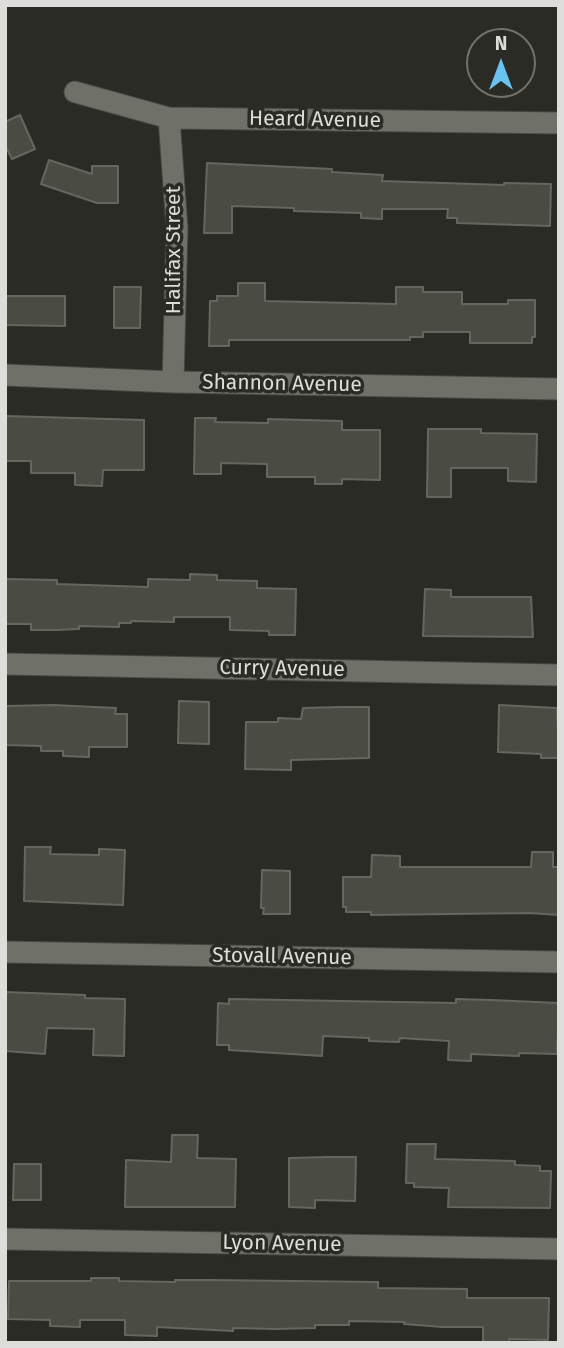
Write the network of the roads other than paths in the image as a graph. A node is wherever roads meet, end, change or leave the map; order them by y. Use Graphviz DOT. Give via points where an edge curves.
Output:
graph roads {
  1 [pos="75,92"];
  2 [pos="169,118"];
  3 [pos="559,123"];
  4 [pos="5,374"];
  5 [pos="173,382"];
  6 [pos="559,390"];
  7 [pos="5,664"];
  8 [pos="559,675"];
  9 [pos="5,952"];
  10 [pos="559,962"];
  11 [pos="5,1239"];
  12 [pos="559,1249"];
  1 -- 2 [label="street, Heard Avenue"];
  2 -- 3 [label="street, Heard Avenue"];
  2 -- 5 [label="street, Halifax Street" via="177,228"];
  4 -- 5 [label="street, Shannon Avenue"];
  5 -- 6 [label="street, Shannon Avenue"];
  7 -- 8 [label="street, Curry Avenue"];
  9 -- 10 [label="street, Stovall Avenue"];
  11 -- 12 [label="street, Lyon Avenue"];
}
